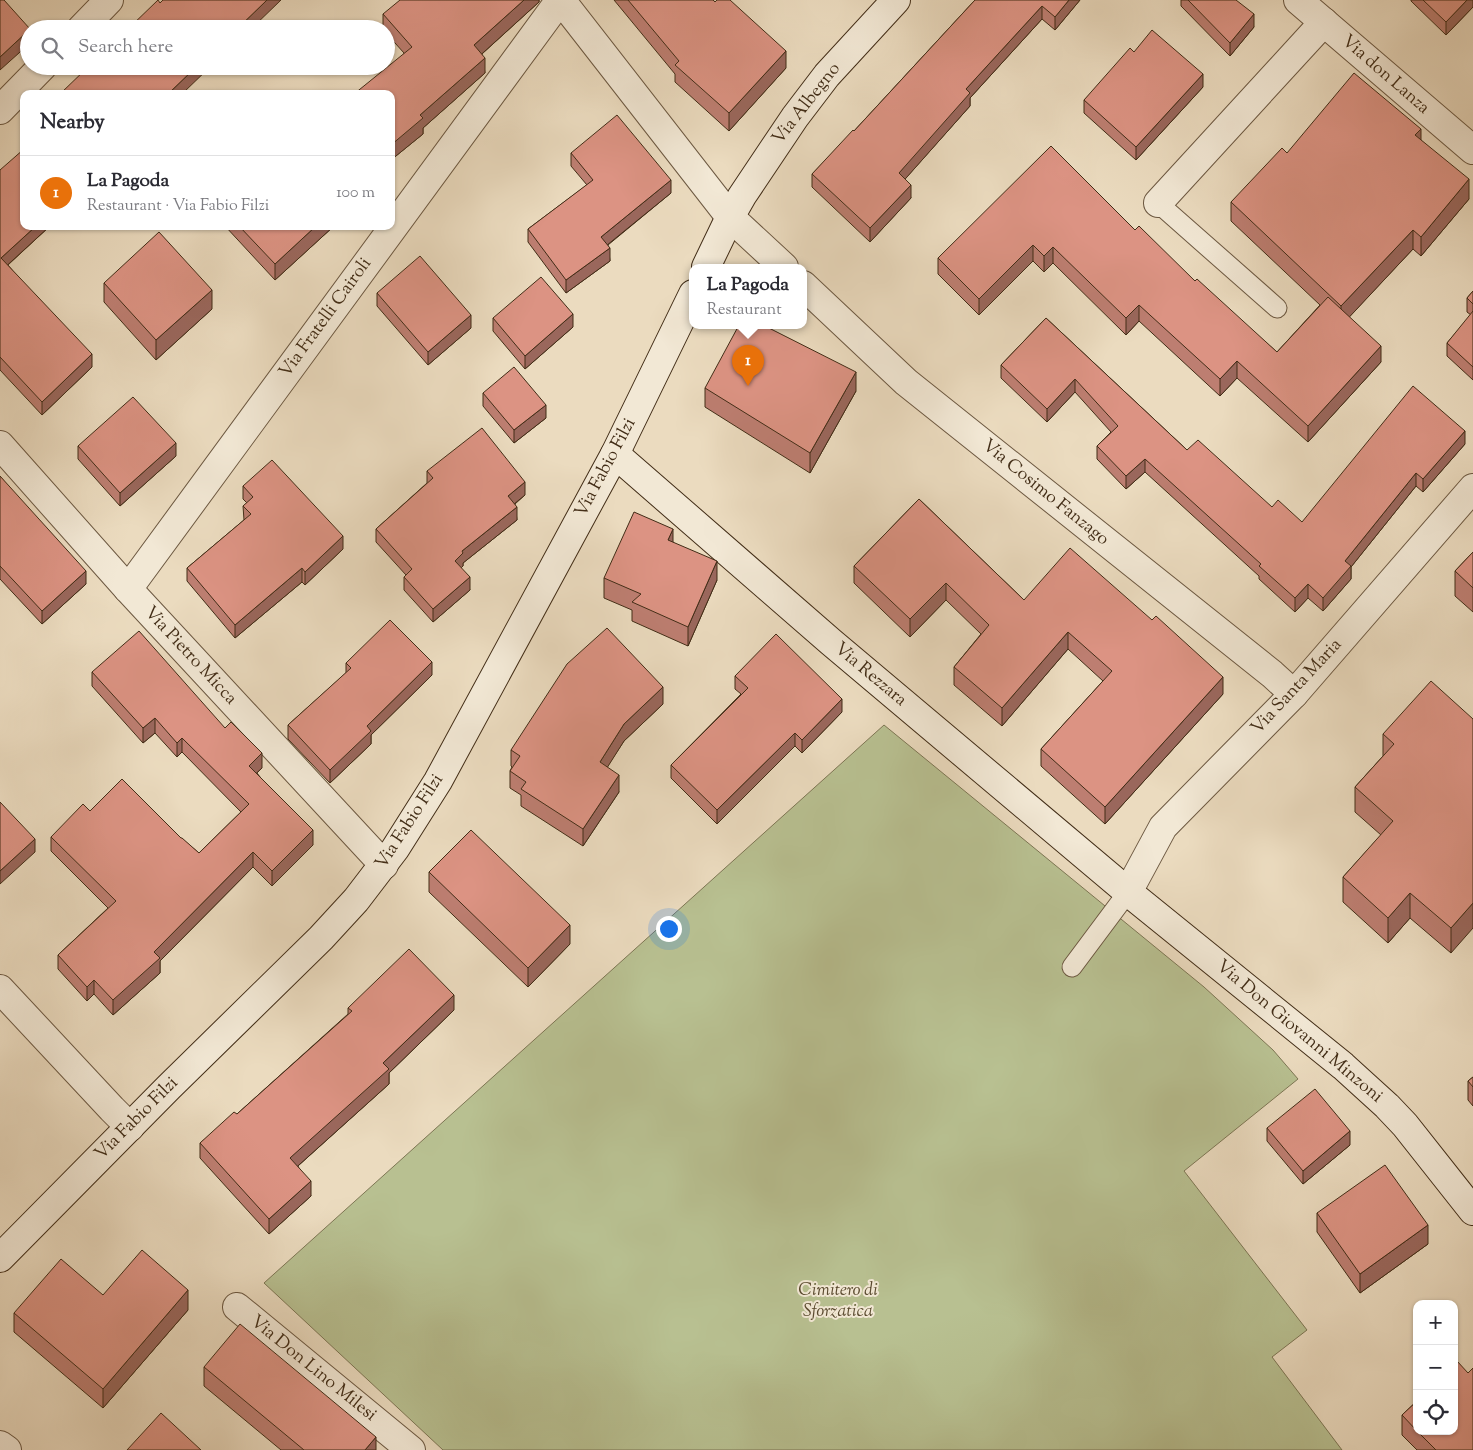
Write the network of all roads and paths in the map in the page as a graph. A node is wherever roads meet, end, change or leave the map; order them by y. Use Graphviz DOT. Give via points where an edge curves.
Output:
graph roads {
  1 [pos="109,0"];
  2 [pos="560,0"];
  3 [pos="896,0"];
  4 [pos="1298,0"];
  5 [pos="90,20"];
  6 [pos="1324,22"];
  7 [pos="34,75"];
  8 [pos="0,110"];
  9 [pos="1473,150"];
  10 [pos="1158,203"];
  11 [pos="730,216"];
  12 [pos="395,225"];
  13 [pos="391,230"];
  14 [pos="707,264"];
  15 [pos="781,264"];
  16 [pos="807,289"];
  17 [pos="689,302"];
  18 [pos="1277,308"];
  19 [pos="0,445"];
  20 [pos="615,454"];
  21 [pos="1473,488"];
  22 [pos="128,589"];
  23 [pos="1294,694"];
  24 [pos="384,865"];
  25 [pos="1128,892"];
  26 [pos="1072,967"];
  27 [pos="0,988"];
  28 [pos="130,1126"];
  29 [pos="1473,1211"];
  30 [pos="0,1258"];
  31 [pos="237,1308"];
  32 [pos="0,1445"];
  33 [pos="6,1450"];
  34 [pos="411,1450"];
  1 -- 5 [label="street"];
  2 -- 11 [label="street"];
  2 -- 12 [label="street, Via Fratelli Cairoli"];
  3 -- 11 [label="street, Via Albegno" via="827,75 757,172"];
  4 -- 6 [label="street, Via don Lanza"];
  6 -- 9 [label="street, Via don Lanza"];
  6 -- 10 [label="street"];
  7 -- 8 [label="street"];
  10 -- 18 [label="lane"];
  11 -- 14 [label="street"];
  11 -- 15 [label="street"];
  13 -- 22 [label="street, Via Fratelli Cairoli"];
  16 -- 23 [label="street, Via Cosimo Fanzago" via="906,382"];
  17 -- 20 [label="street, Via Fabio Filzi"];
  19 -- 22 [label="street, Via Pietro Micca"];
  20 -- 24 [label="street, Via Fabio Filzi" via="434,787"];
  20 -- 25 [label="street, Via Rezzara" via="773,593"];
  21 -- 23 [label="street, Via Santa Maria"];
  22 -- 24 [label="street, Via Pietro Micca"];
  23 -- 25 [label="street, Via Santa Maria" via="1163,827"];
  24 -- 28 [label="street, Via Fabio Filzi" via="321,938"];
  25 -- 26 [label="lane"];
  25 -- 29 [label="street, Via Don Giovanni Minzoni" via="1366,1086 1422,1145"];
  27 -- 28 [label="street"];
  28 -- 30 [label="street, Via Fabio Filzi"];
  31 -- 34 [label="street, Via Don Lino Milesi"];
  32 -- 33 [label="street"];
}
